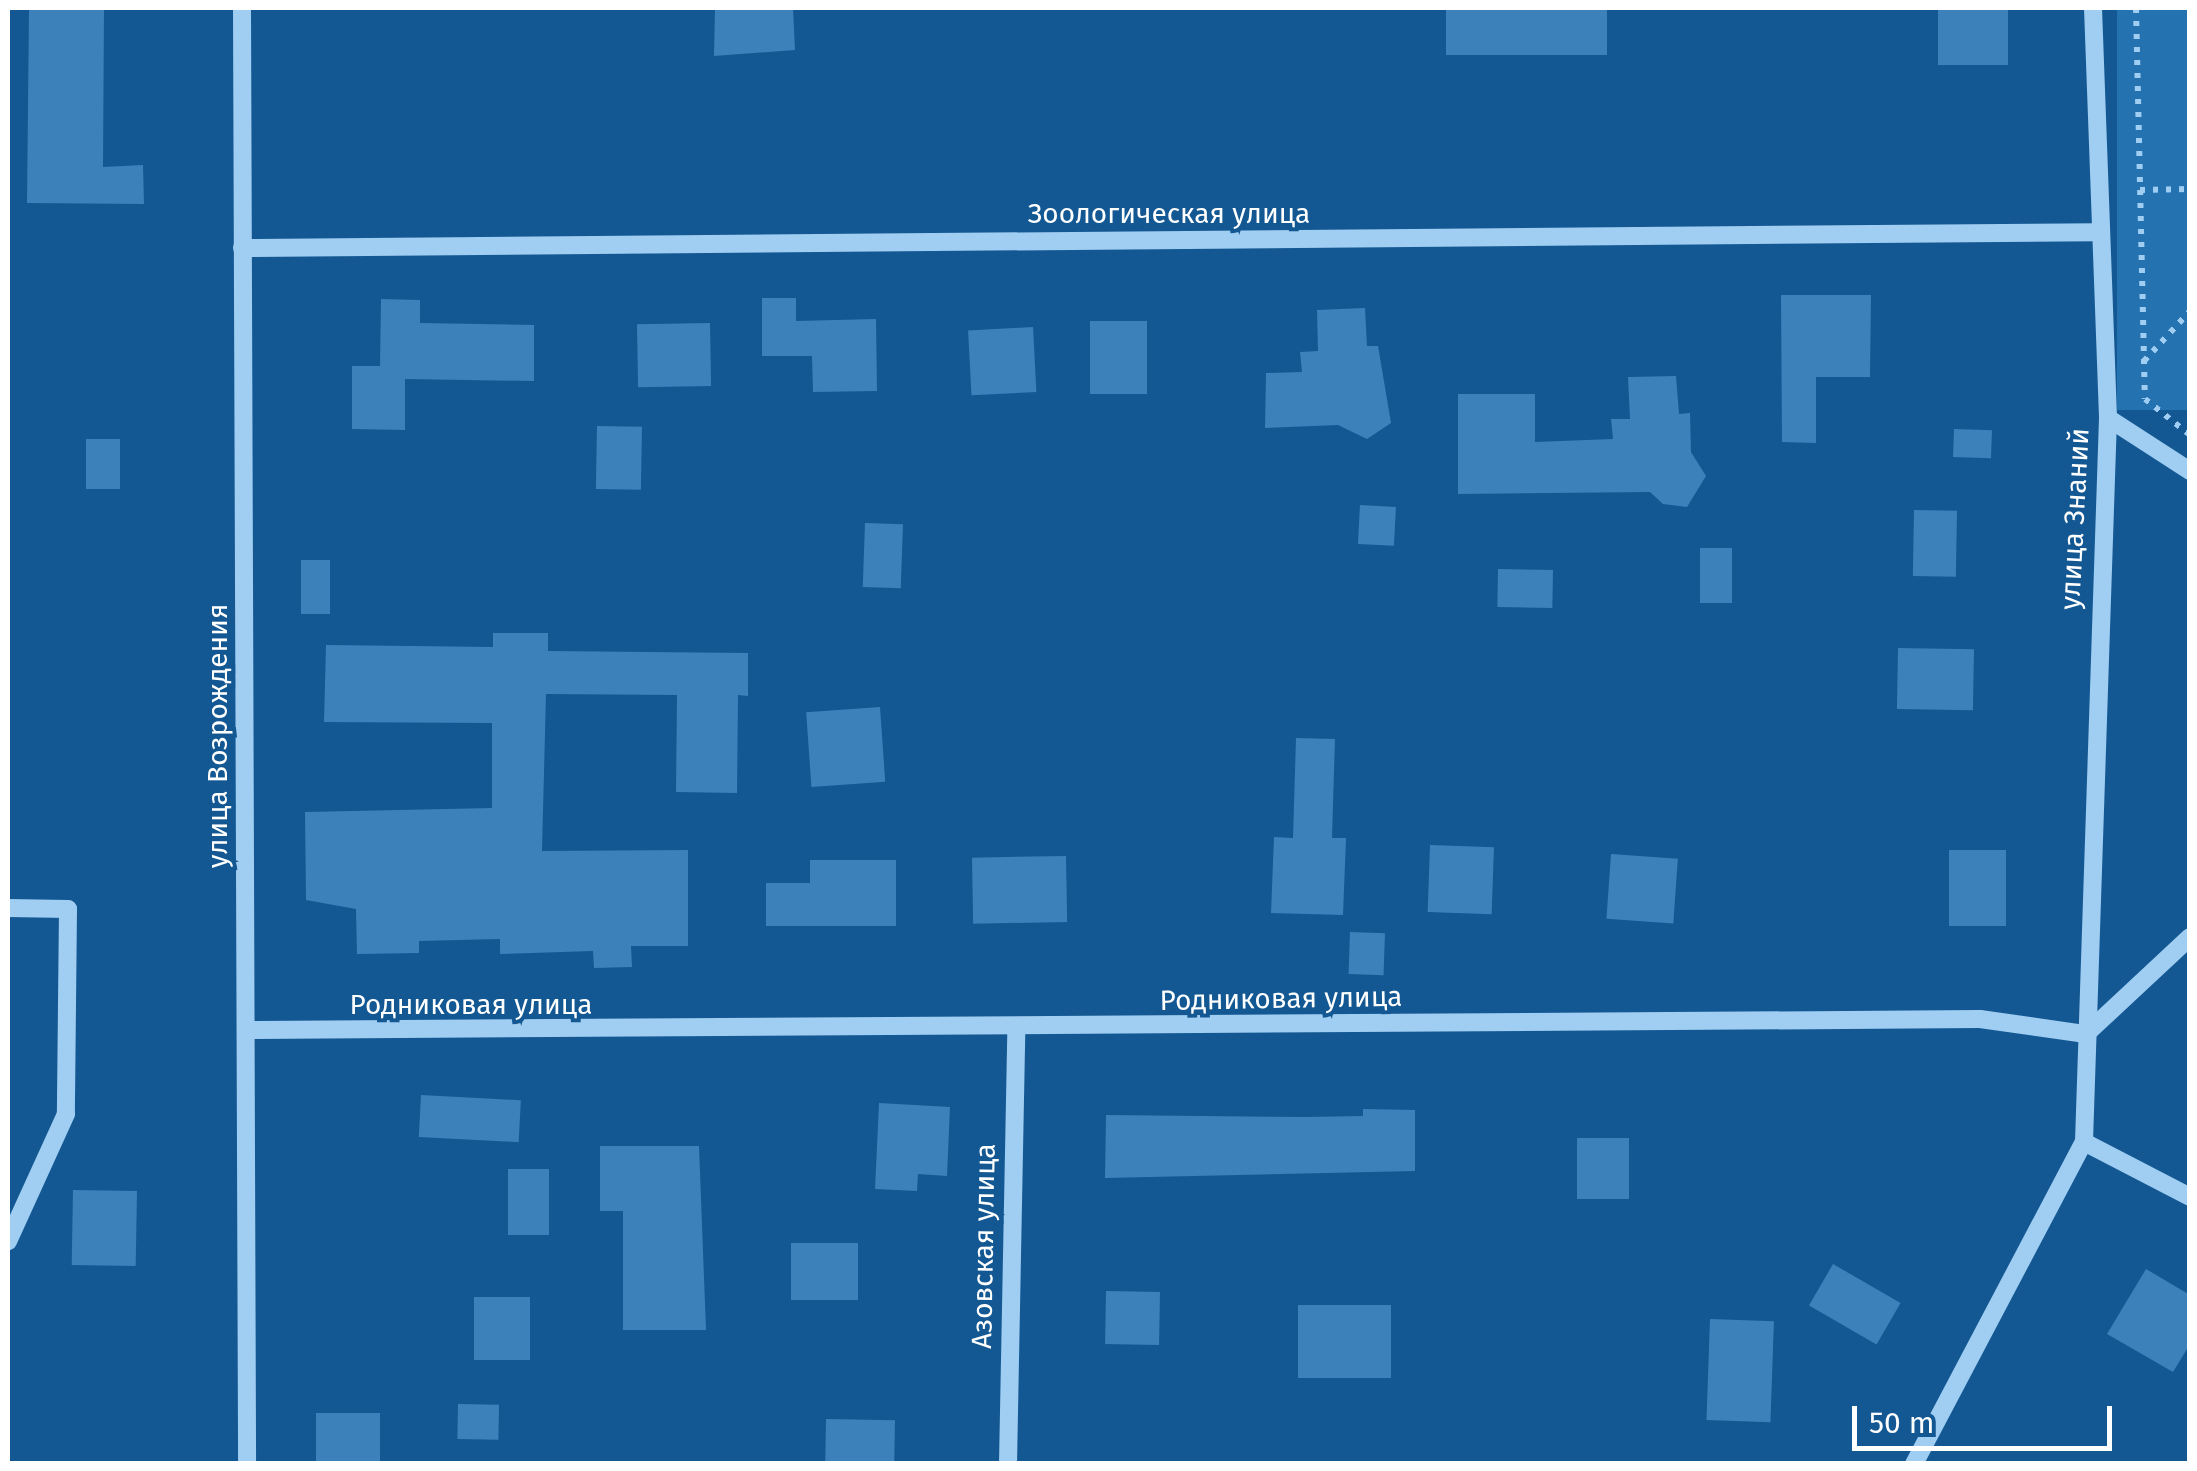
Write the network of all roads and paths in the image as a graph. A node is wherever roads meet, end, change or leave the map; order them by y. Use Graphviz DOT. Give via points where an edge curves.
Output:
graph roads {
  1 [pos="242,8"];
  2 [pos="2094,8"];
  3 [pos="2136,8"];
  4 [pos="2190,189"];
  5 [pos="2140,190"];
  6 [pos="2096,232"];
  7 [pos="242,248"];
  8 [pos="2190,311"];
  9 [pos="2144,361"];
  10 [pos="2108,418"];
  11 [pos="2190,435"];
  12 [pos="2190,471"];
  13 [pos="8,908"];
  14 [pos="2190,937"];
  15 [pos="1016,1029"];
  16 [pos="248,1030"];
  17 [pos="2086,1034"];
  18 [pos="2084,1142"];
  19 [pos="2190,1198"];
  20 [pos="8,1241"];
  21 [pos="247,1464"];
  22 [pos="1008,1464"];
  23 [pos="1914,1464"];
  1 -- 7 [label="street, улица Возрождения"];
  2 -- 6 [label="street, улица Знаний"];
  3 -- 5 [label="path"];
  4 -- 5 [label="path"];
  5 -- 9 [label="path"];
  6 -- 7 [label="street, Зоологическая улица"];
  6 -- 10 [label="street, улица Знаний"];
  7 -- 16 [label="street, улица Возрождения"];
  8 -- 9 [label="path"];
  9 -- 11 [label="path" via="2144,399"];
  10 -- 12 [label="street"];
  10 -- 17 [label="street, улица Знаний"];
  13 -- 20 [label="street" via="68,909 66,1114"];
  14 -- 17 [label="street"];
  15 -- 16 [label="street, Родниковая улица"];
  15 -- 17 [label="street, Родниковая улица" via="1980,1019"];
  15 -- 22 [label="street, Азовская улица"];
  16 -- 21 [label="street, улица Возрождения"];
  17 -- 18 [label="street"];
  18 -- 19 [label="street"];
  18 -- 23 [label="street"];
}
